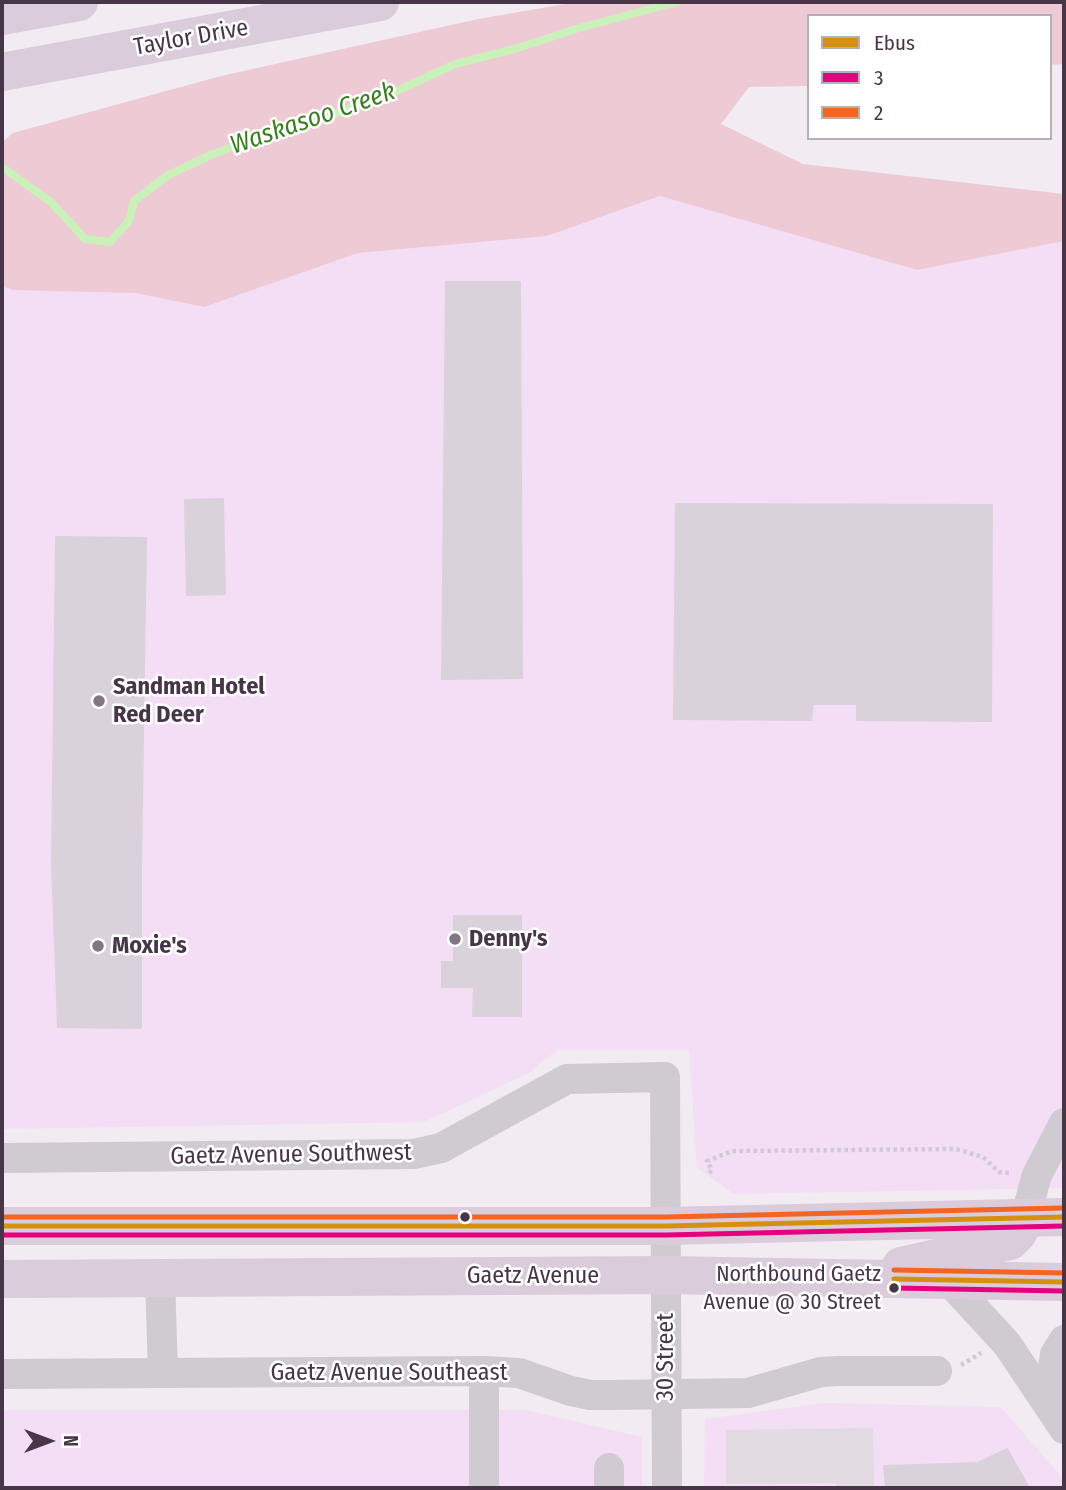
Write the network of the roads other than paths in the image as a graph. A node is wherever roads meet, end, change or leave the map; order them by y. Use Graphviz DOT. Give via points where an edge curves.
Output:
graph roads {
  1 [pos="79,2"];
  2 [pos="380,2"];
  3 [pos="2,16"];
  4 [pos="2,72"];
  5 [pos="1064,1123"];
  6 [pos="2,1158"];
  7 [pos="1064,1217"];
  8 [pos="1025,1218"];
  9 [pos="2,1226"];
  10 [pos="666,1226"];
  11 [pos="666,1275"];
  12 [pos="859,1278"];
  13 [pos="2,1279"];
  14 [pos="160,1279"];
  15 [pos="948,1280"];
  16 [pos="1064,1282"];
  17 [pos="1064,1340"];
  18 [pos="484,1371"];
  19 [pos="937,1371"];
  20 [pos="163,1372"];
  21 [pos="2,1374"];
  22 [pos="666,1394"];
  23 [pos="1048,1404"];
  24 [pos="1064,1429"];
  25 [pos="484,1488"];
  26 [pos="667,1488"];
  1 -- 3 [label="main road"];
  2 -- 4 [label="main road, Taylor Drive"];
  5 -- 8 [label="street" via="1037,1175"];
  6 -- 10 [label="street, Gaetz Avenue Southwest" via="414,1154 441,1148 567,1079 665,1077"];
  7 -- 8 [label="main road, Gaetz Avenue"];
  8 -- 10 [label="main road, Gaetz Avenue"];
  8 -- 12 [label="main road" via="1010,1241"];
  9 -- 10 [label="main road, Gaetz Avenue"];
  10 -- 11 [label="street, 30 Street"];
  11 -- 12 [label="main road, Gaetz Avenue"];
  11 -- 14 [label="main road, Gaetz Avenue"];
  11 -- 22 [label="street, 30 Street"];
  12 -- 15 [label="main road, Gaetz Avenue"];
  13 -- 14 [label="main road, Gaetz Avenue"];
  14 -- 20 [label="street"];
  15 -- 16 [label="main road, Gaetz Avenue"];
  15 -- 23 [label="street" via="1007,1343"];
  17 -- 23 [label="street" via="1055,1354"];
  18 -- 20 [label="street, Gaetz Avenue Southeast"];
  18 -- 22 [label="street, Gaetz Avenue Southeast" via="519,1373 590,1395"];
  18 -- 25 [label="street"];
  19 -- 22 [label="street, Gaetz Avenue Southeast" via="821,1372 748,1393"];
  20 -- 21 [label="street, Gaetz Avenue Southeast"];
  22 -- 26 [label="street, 30 Street"];
  23 -- 24 [label="street"];
}
